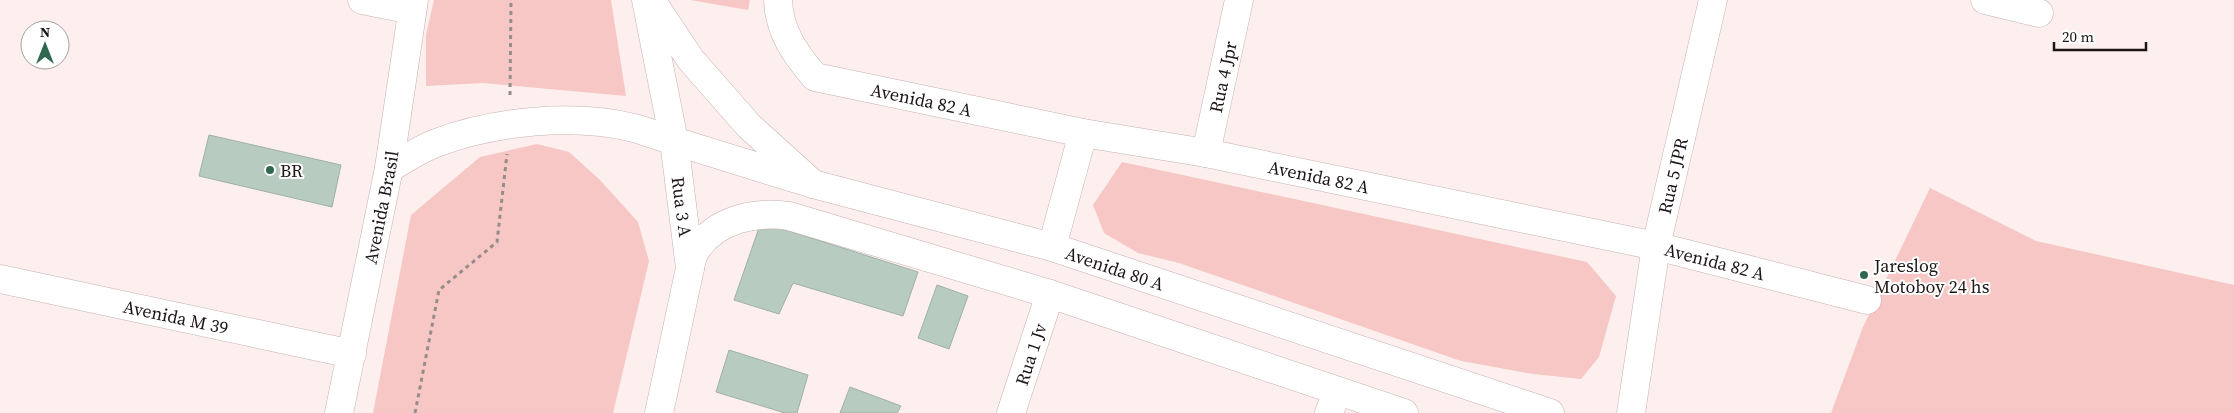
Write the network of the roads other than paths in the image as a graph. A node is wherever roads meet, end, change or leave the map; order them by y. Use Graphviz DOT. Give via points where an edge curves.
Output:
graph roads {
  1 [pos="362,0"];
  2 [pos="646,0"];
  3 [pos="651,0"];
  4 [pos="778,0"];
  5 [pos="1239,0"];
  6 [pos="1713,0"];
  7 [pos="1985,0"];
  8 [pos="413,5"];
  9 [pos="2039,13"];
  10 [pos="1083,133"];
  11 [pos="674,141"];
  12 [pos="1206,153"];
  13 [pos="389,168"];
  14 [pos="813,184"];
  15 [pos="1656,246"];
  16 [pos="1052,247"];
  17 [pos="690,268"];
  18 [pos="0,279"];
  19 [pos="1050,294"];
  20 [pos="1867,300"];
  21 [pos="352,354"];
  22 [pos="1333,402"];
  23 [pos="339,413"];
  24 [pos="659,413"];
  25 [pos="1011,413"];
  26 [pos="1404,413"];
  27 [pos="1550,413"];
  28 [pos="1631,413"];
  1 -- 8 [label="main road"];
  2 -- 11 [label="main road, Rua 3 A"];
  3 -- 14 [label="main road" via="692,60 749,126"];
  4 -- 10 [label="main road, Avenida 82 A" via="788,39 815,77"];
  5 -- 12 [label="main road, Rua 4 Jpr"];
  6 -- 15 [label="main road, Rua 5 JPR"];
  7 -- 9 [label="main road"];
  8 -- 13 [label="main road, Avenida Brasil"];
  10 -- 12 [label="main road, Avenida 82 A"];
  10 -- 16 [label="main road"];
  11 -- 13 [label="main road, Avenida 80 A" via="634,128 593,122 551,121 477,131 435,144"];
  11 -- 14 [label="main road, Avenida 80 A"];
  11 -- 17 [label="main road, Rua 3 A"];
  12 -- 15 [label="main road, Avenida 82 A"];
  13 -- 21 [label="main road, Avenida Brasil"];
  14 -- 16 [label="main road, Avenida 80 A"];
  15 -- 20 [label="main road, Avenida 82 A"];
  15 -- 28 [label="main road, Rua 5 JPR"];
  16 -- 27 [label="main road, Avenida 80 A"];
  17 -- 19 [label="main road" via="695,250 717,229 744,217 774,214"];
  17 -- 24 [label="main road, Rua 3 A"];
  18 -- 21 [label="main road, Avenida M 39"];
  19 -- 22 [label="main road"];
  19 -- 25 [label="main road, Rua 1 Jv"];
  21 -- 23 [label="main road, Avenida Brasil"];
  22 -- 26 [label="main road"];
}
